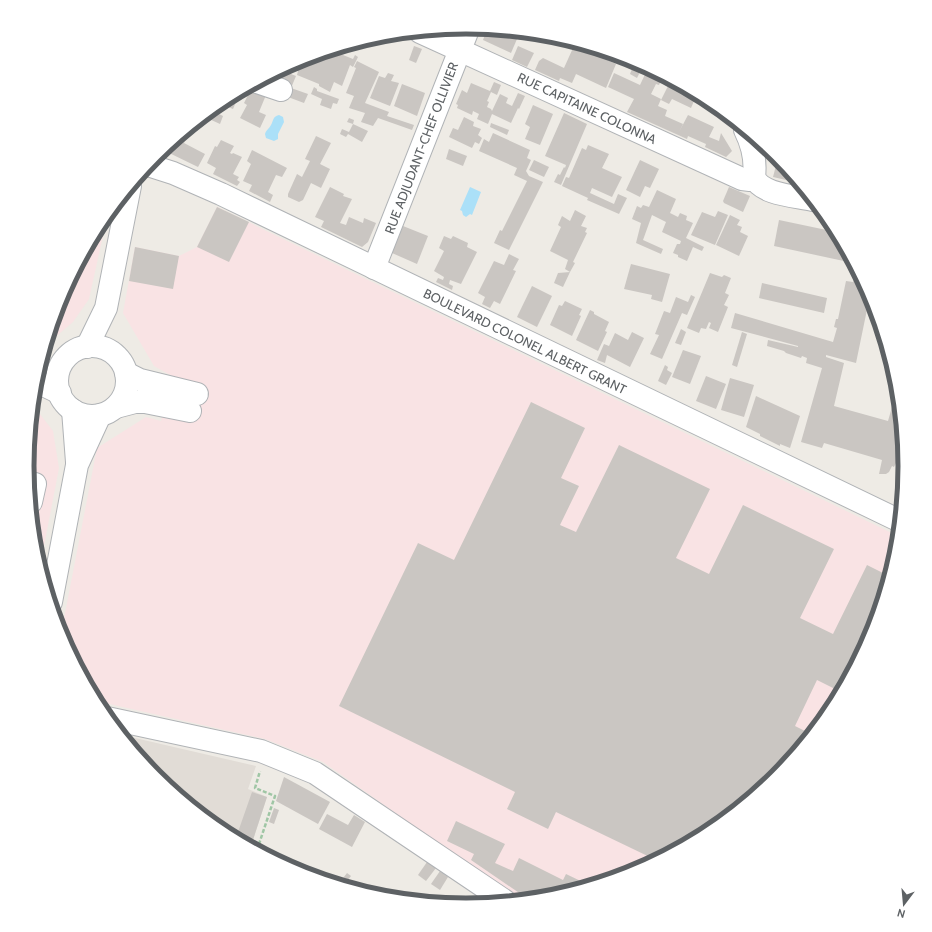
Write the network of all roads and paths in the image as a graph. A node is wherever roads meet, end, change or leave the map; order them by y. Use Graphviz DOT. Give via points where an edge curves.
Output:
graph roads {
  1 [pos="466,34"];
  2 [pos="429,36"];
  3 [pos="460,49"];
  4 [pos="264,84"];
  5 [pos="281,90"];
  6 [pos="749,139"];
  7 [pos="155,167"];
  8 [pos="754,177"];
  9 [pos="128,197"];
  10 [pos="805,198"];
  11 [pos="374,268"];
  12 [pos="106,308"];
  13 [pos="87,347"];
  14 [pos="62,364"];
  15 [pos="121,364"];
  16 [pos="46,368"];
  17 [pos="41,386"];
  18 [pos="66,401"];
  19 [pos="108,411"];
  20 [pos="77,465"];
  21 [pos="894,518"];
  22 [pos="53,591"];
  23 [pos="117,720"];
  24 [pos="255,788"];
  25 [pos="259,845"];
  26 [pos="498,897"];
  1 -- 3 [label="street, RUE ADJUDANT-CHEF OLLIVIER"];
  2 -- 3 [label="street, RUE CAPITAINE COLONNA"];
  3 -- 8 [label="street, RUE CAPITAINE COLONNA" via="742,179 750,180"];
  3 -- 11 [label="street, RUE ADJUDANT-CHEF OLLIVIER"];
  4 -- 5 [label="street"];
  6 -- 8 [label="street" via="752,147"];
  7 -- 11 [label="street, BOULEVARD COLONEL ALBERT GRANT" via="197,183"];
  8 -- 10 [label="street" via="766,190"];
  9 -- 12 [label="street"];
  11 -- 21 [label="street, BOULEVARD COLONEL ALBERT GRANT"];
  12 -- 13 [label="street"];
  12 -- 15 [label="street"];
  13 -- 14 [label="street" via="72,353"];
  13 -- 15 [label="street" via="102,348"];
  14 -- 16 [label="street"];
  14 -- 18 [label="street" via="58,378"];
  15 -- 19 [label="street" via="127,385 123,397"];
  15 -- 19 [label="street" via="140,380 194,402 135,402"];
  17 -- 18 [label="street"];
  18 -- 19 [label="street" via="81,414 90,416"];
  18 -- 20 [label="street"];
  19 -- 20 [label="street"];
  20 -- 22 [label="street"];
  23 -- 26 [label="street" via="261,752 315,773"];
  24 -- 25 [label="path" via="275,796"];
}
